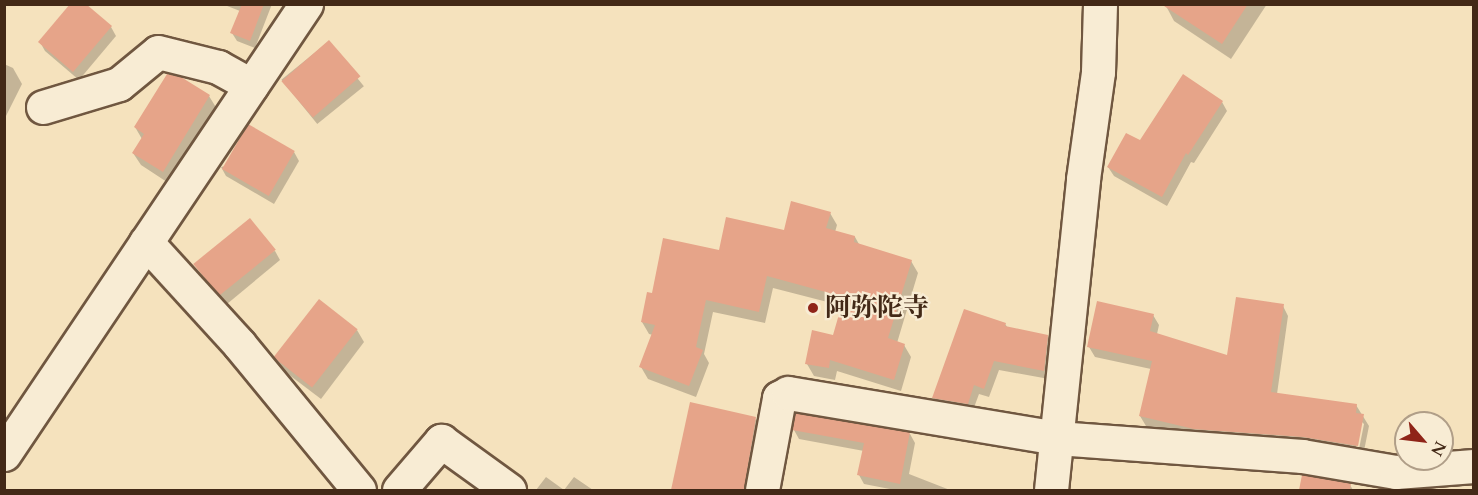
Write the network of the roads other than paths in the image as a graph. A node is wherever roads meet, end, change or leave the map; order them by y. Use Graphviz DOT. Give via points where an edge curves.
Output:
graph roads {
  1 [pos="306,4"];
  2 [pos="1100,4"];
  3 [pos="251,85"];
  4 [pos="43,107"];
  5 [pos="146,242"];
  6 [pos="1057,438"];
  7 [pos="4,454"];
  8 [pos="1473,466"];
  9 [pos="359,490"];
  10 [pos="399,490"];
  11 [pos="509,490"];
  12 [pos="762,490"];
  13 [pos="1051,490"];
  1 -- 3 [label="street"];
  2 -- 6 [label="street" via="1098,72 1083,178"];
  3 -- 4 [label="street" via="218,67 158,52 119,84"];
  3 -- 5 [label="street"];
  5 -- 7 [label="street"];
  5 -- 9 [label="street" via="239,344"];
  6 -- 8 [label="street" via="1302,456 1396,472"];
  6 -- 12 [label="street" via="788,393 779,398"];
  6 -- 13 [label="street"];
  10 -- 11 [label="street" via="441,441"];
}
